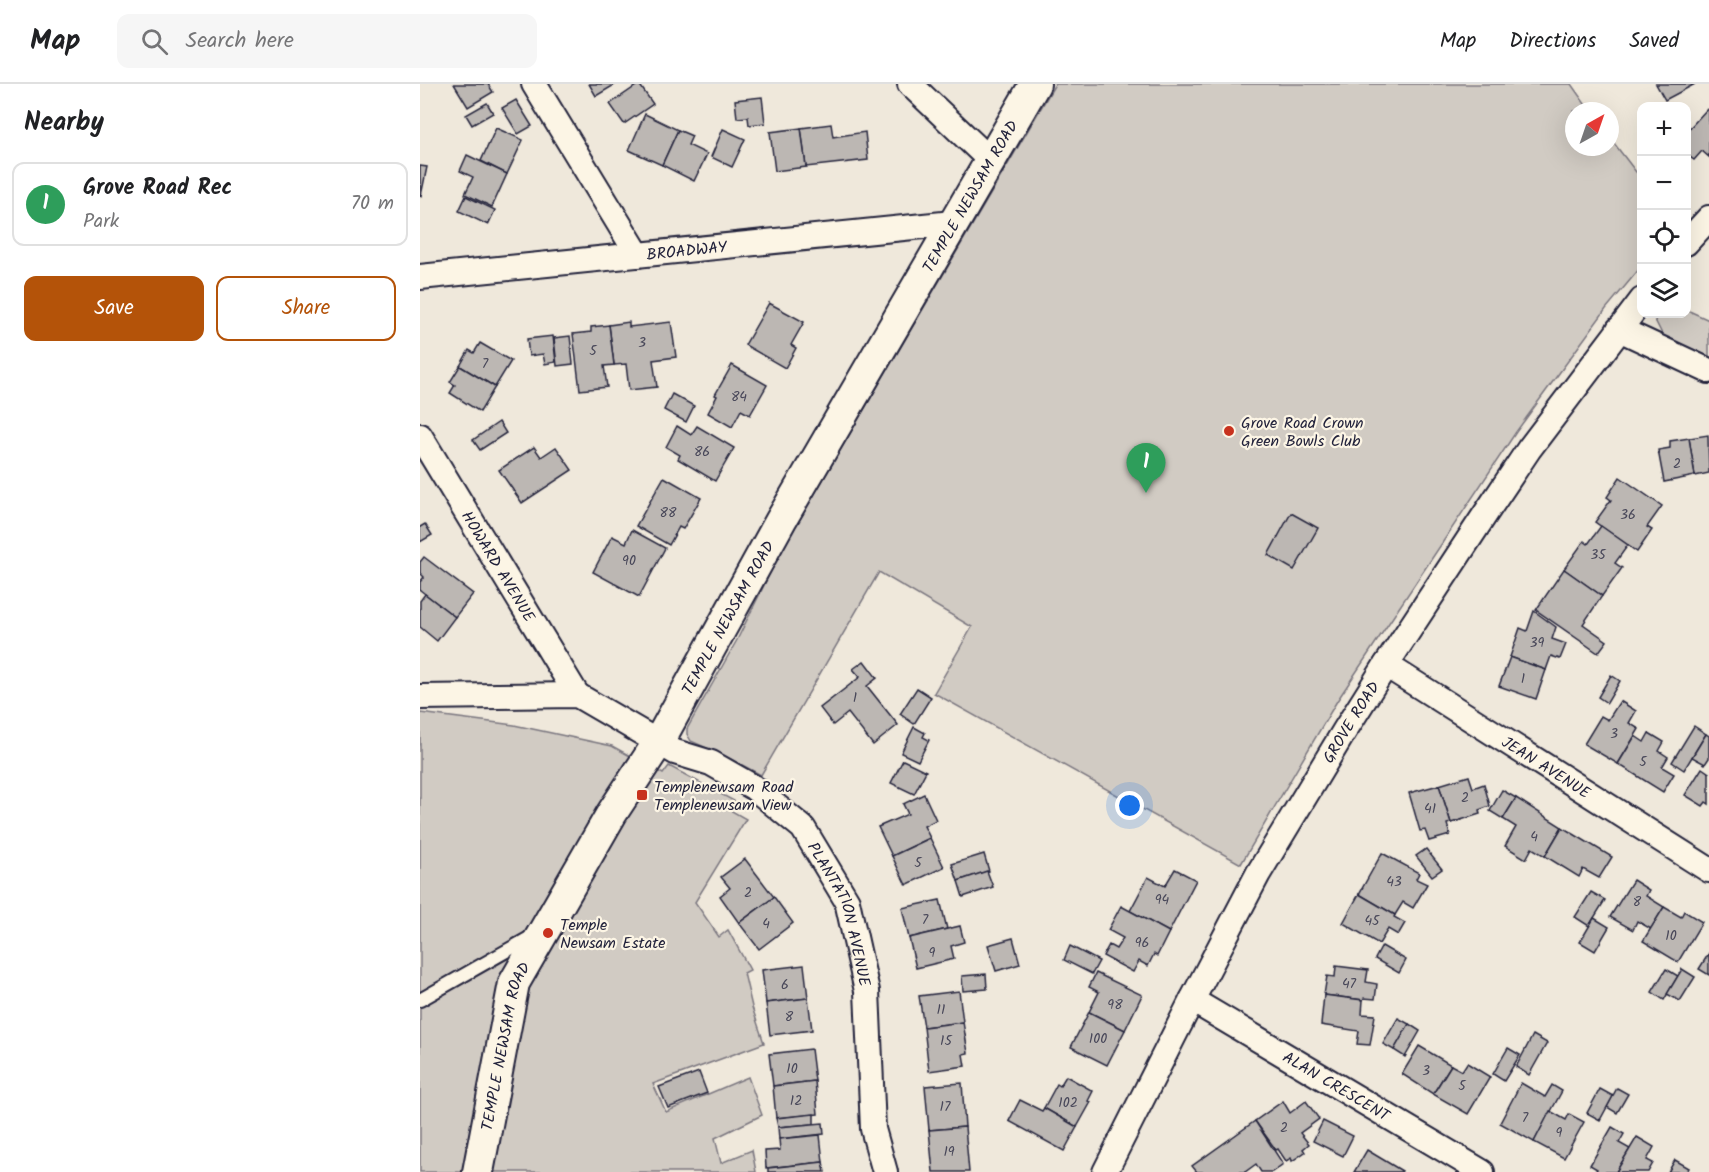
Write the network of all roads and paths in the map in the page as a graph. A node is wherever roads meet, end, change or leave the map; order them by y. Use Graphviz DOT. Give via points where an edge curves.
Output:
graph roads {
  1 [pos="534,84"];
  2 [pos="910,84"];
  3 [pos="1035,84"];
  4 [pos="990,160"];
  5 [pos="1709,218"];
  6 [pos="953,223"];
  7 [pos="1691,238"];
  8 [pos="638,255"];
  9 [pos="420,277"];
  10 [pos="1637,305"];
  11 [pos="1619,329"];
  12 [pos="1709,371"];
  13 [pos="420,436"];
  14 [pos="1386,665"];
  15 [pos="577,695"];
  16 [pos="420,697"];
  17 [pos="658,743"];
  18 [pos="1709,870"];
  19 [pos="545,930"];
  20 [pos="420,1000"];
  21 [pos="1192,1000"];
  22 [pos="478,1172"];
  23 [pos="885,1172"];
  24 [pos="1106,1172"];
  25 [pos="1482,1172"];
  1 -- 8 [label="street"];
  2 -- 4 [label="street"];
  3 -- 4 [label="street, TEMPLE NEWSAM ROAD"];
  4 -- 6 [label="street, TEMPLE NEWSAM ROAD"];
  5 -- 7 [label="street"];
  6 -- 8 [label="street, BROADWAY"];
  6 -- 17 [label="street, TEMPLE NEWSAM ROAD" via="781,520"];
  8 -- 9 [label="street, BROADWAY"];
  10 -- 11 [label="street, GROVE ROAD"];
  11 -- 12 [label="street"];
  11 -- 14 [label="street, GROVE ROAD" via="1530,449"];
  13 -- 15 [label="street, HOWARD AVENUE"];
  14 -- 18 [label="street, JEAN AVENUE"];
  14 -- 21 [label="street, GROVE ROAD" via="1258,874"];
  15 -- 16 [label="street"];
  15 -- 17 [label="street, PLANTATION AVENUE"];
  17 -- 19 [label="street, TEMPLE NEWSAM ROAD" via="612,813"];
  17 -- 23 [label="street, PLANTATION AVENUE" via="711,763 753,787 803,828 848,901 867,991 873,1129"];
  19 -- 20 [label="lane"];
  19 -- 22 [label="street, TEMPLE NEWSAM ROAD" via="514,983"];
  21 -- 24 [label="street, GROVE ROAD"];
  21 -- 25 [label="street, ALAN CRESCENT"];
}
